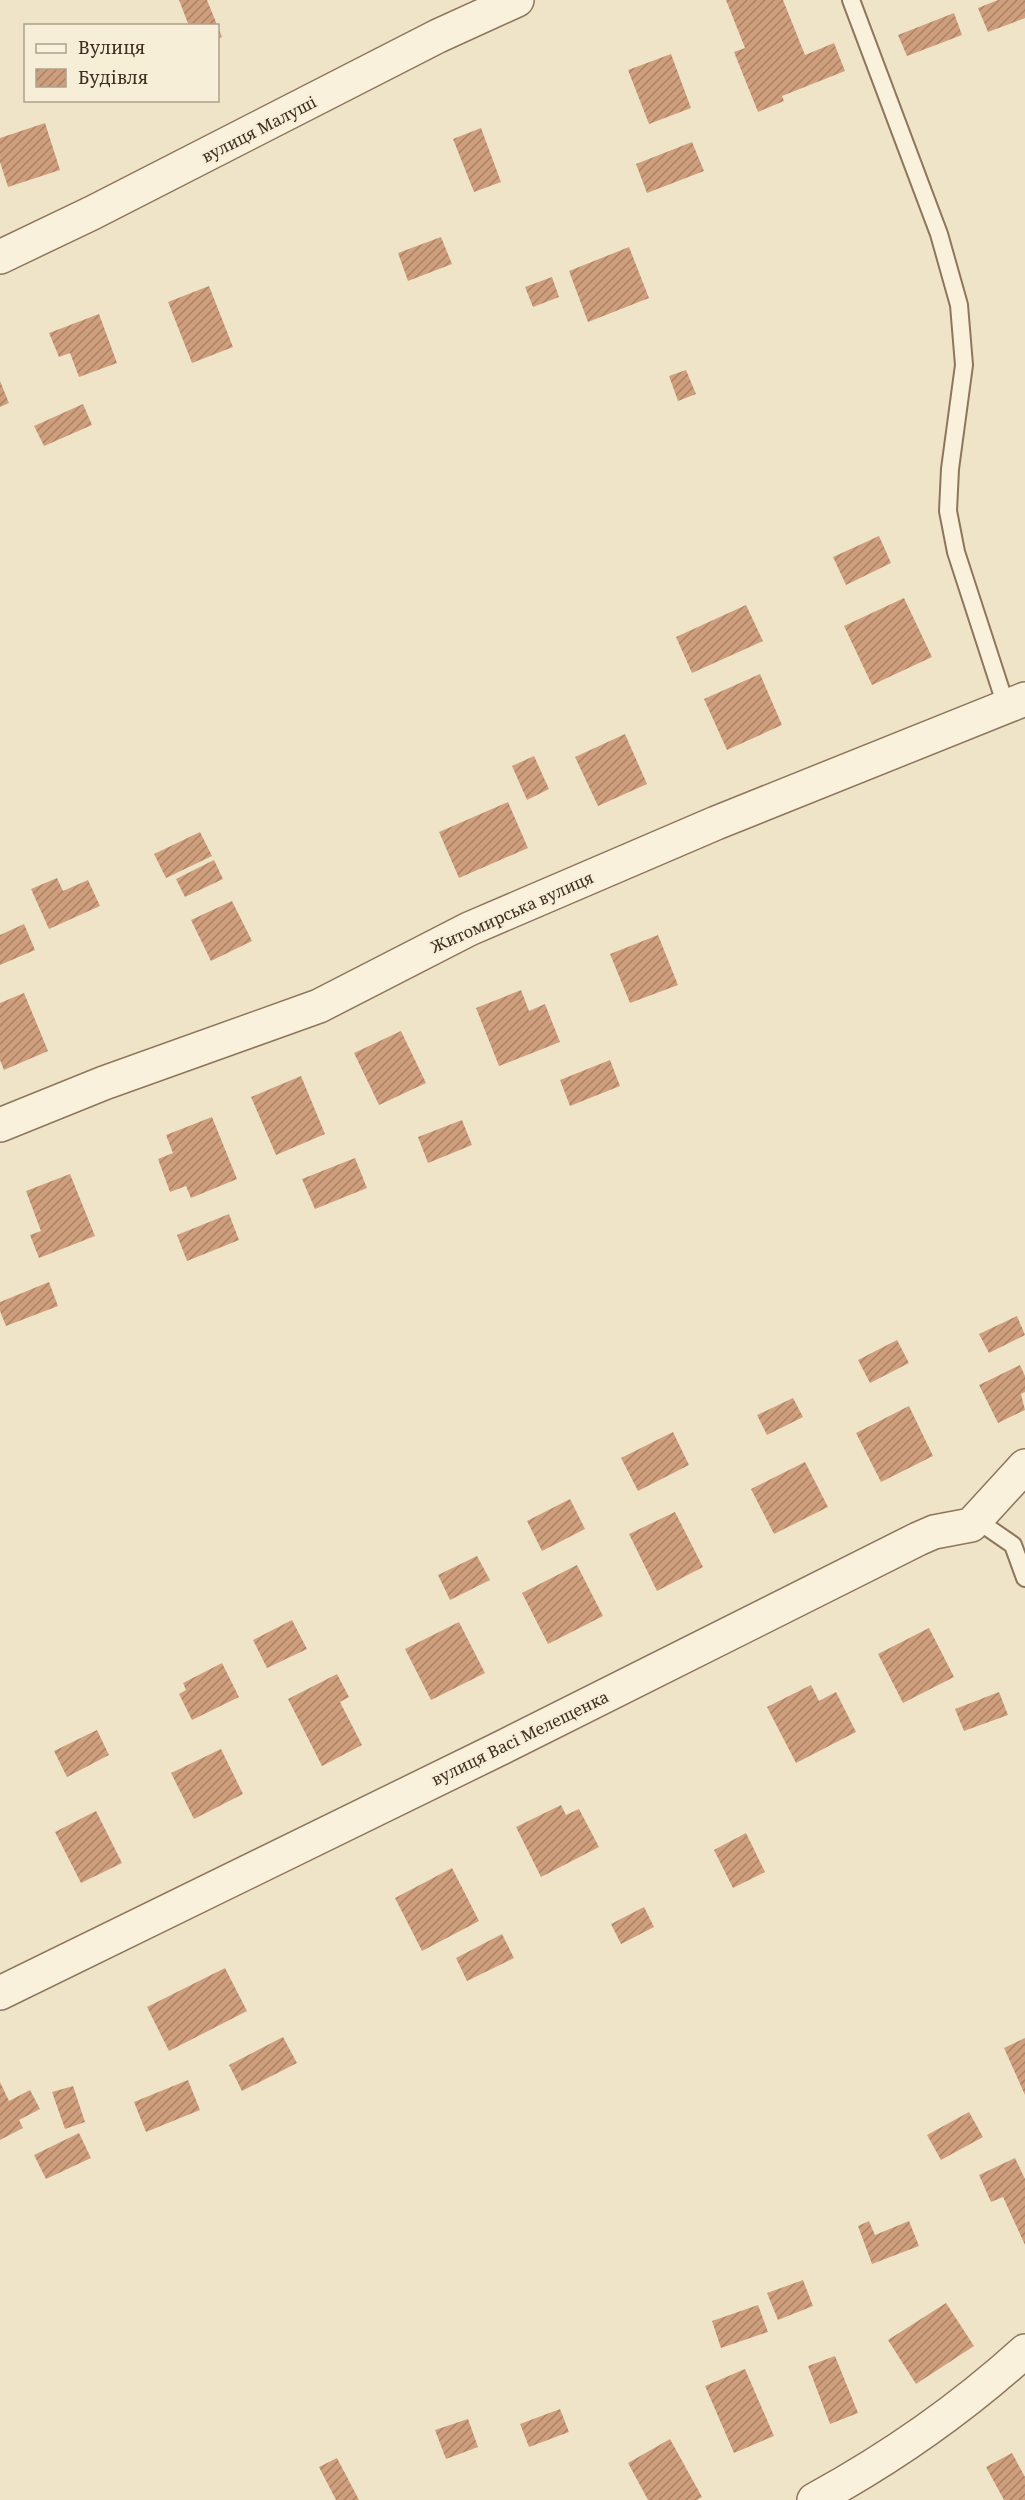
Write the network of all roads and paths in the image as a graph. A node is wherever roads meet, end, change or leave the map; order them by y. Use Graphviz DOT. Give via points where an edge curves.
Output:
graph roads {
  1 [pos="518,0"];
  2 [pos="851,0"];
  3 [pos="0,257"];
  4 [pos="1016,703"];
  5 [pos="0,1125"];
  6 [pos="1025,1466"];
  7 [pos="970,1525"];
  8 [pos="1025,1578"];
  9 [pos="0,1994"];
  10 [pos="1025,2351"];
  11 [pos="814,2500"];
  1 -- 3 [label="street, вулиця Малуші" via="438,36"];
  2 -- 4 [label="lane" via="939,234 959,305 964,365 948,511 956,552"];
  4 -- 5 [label="street, Житомирська вулиця" via="716,823 469,929 319,1006 104,1083"];
  6 -- 7 [label="street"];
  7 -- 8 [label="lane" via="984,1525 1013,1545"];
  7 -- 9 [label="street, вулиця Васі Мелещенка" via="918,1539"];
  10 -- 11 [label="street" via="919,2438"];
}
